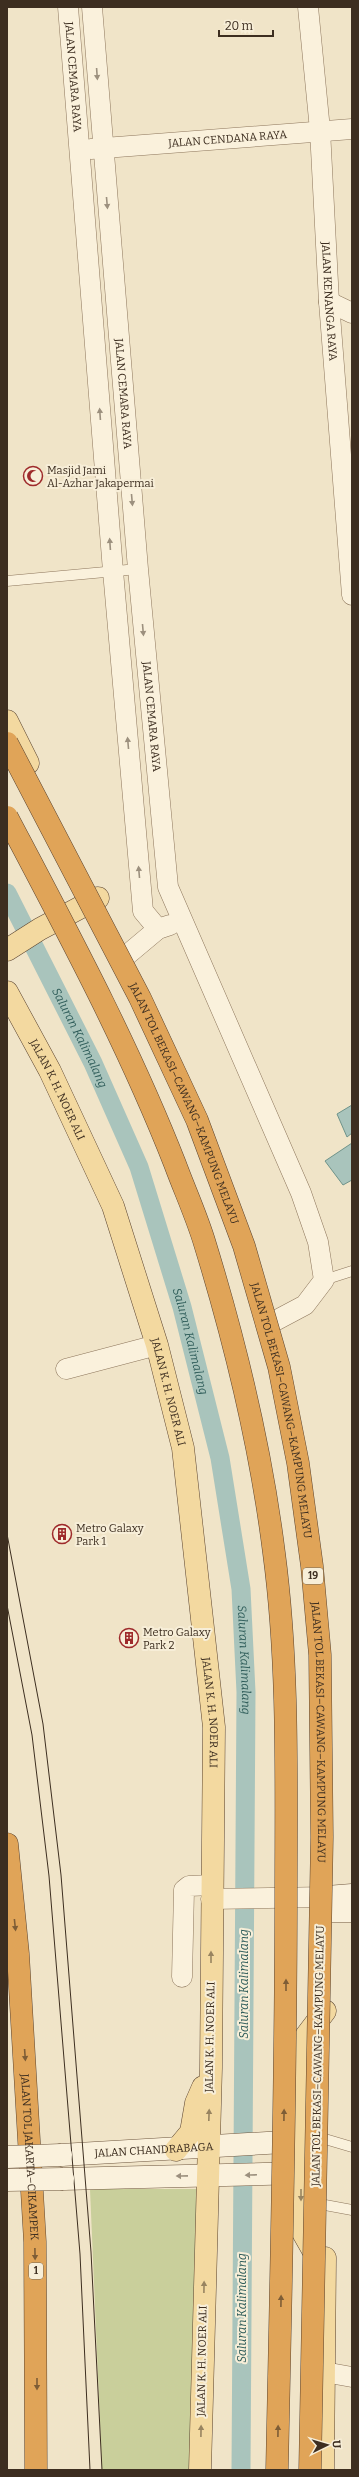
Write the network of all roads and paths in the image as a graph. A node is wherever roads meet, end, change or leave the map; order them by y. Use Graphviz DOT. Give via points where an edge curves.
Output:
graph roads {
  1 [pos="68,7"];
  2 [pos="92,7"];
  3 [pos="308,7"];
  4 [pos="95,46"];
  5 [pos="71,48"];
  6 [pos="352,129"];
  7 [pos="320,130"];
  8 [pos="103,148"];
  9 [pos="80,150"];
  10 [pos="329,302"];
  11 [pos="352,313"];
  12 [pos="138,569"];
  13 [pos="112,571"];
  14 [pos="7,581"];
  15 [pos="352,595"];
  16 [pos="7,721"];
  17 [pos="7,743"];
  18 [pos="7,817"];
  19 [pos="98,898"];
  20 [pos="182,920"];
  21 [pos="158,929"];
  22 [pos="7,950"];
  23 [pos="127,955"];
  24 [pos="7,992"];
  25 [pos="352,1271"];
  26 [pos="324,1280"];
  27 [pos="273,1322"];
  28 [pos="157,1345"];
  29 [pos="66,1369"];
  30 [pos="7,1844"];
  31 [pos="216,1894"];
  32 [pos="352,1895"];
  33 [pos="327,1904"];
  34 [pos="352,1911"];
  35 [pos="182,1977"];
  36 [pos="327,2008"];
  37 [pos="211,2068"];
  38 [pos="325,2139"];
  39 [pos="291,2142"];
  40 [pos="216,2145"];
  41 [pos="352,2147"];
  42 [pos="176,2150"];
  43 [pos="7,2157"];
  44 [pos="291,2173"];
  45 [pos="214,2176"];
  46 [pos="7,2180"];
  47 [pos="326,2205"];
  48 [pos="352,2210"];
  49 [pos="325,2270"];
  50 [pos="324,2372"];
  51 [pos="352,2376"];
  52 [pos="39,2464"];
  53 [pos="200,2470"];
  54 [pos="277,2470"];
  55 [pos="310,2470"];
  56 [pos="323,2470"];
  1 -- 5 [label="street, JALAN CEMARA RAYA"];
  2 -- 4 [label="street, JALAN CEMARA RAYA"];
  3 -- 7 [label="street, JALAN KENANGA RAYA"];
  4 -- 5 [label="street"];
  4 -- 8 [label="street, JALAN CEMARA RAYA, one-way"];
  5 -- 9 [label="street, JALAN CEMARA RAYA"];
  6 -- 7 [label="street, JALAN CENDANA RAYA"];
  7 -- 8 [label="street, JALAN CENDANA RAYA"];
  7 -- 10 [label="street, JALAN KENANGA RAYA"];
  8 -- 9 [label="street, JALAN CENDANA RAYA"];
  8 -- 12 [label="street, JALAN CEMARA RAYA, one-way"];
  13 -- 9 [label="street, JALAN CEMARA RAYA, one-way"];
  10 -- 11 [label="street"];
  10 -- 15 [label="street, JALAN KENANGA RAYA"];
  12 -- 13 [label="lane"];
  12 -- 20 [label="street, JALAN CEMARA RAYA, one-way" via="168,887"];
  13 -- 14 [label="lane"];
  21 -- 13 [label="street, JALAN CEMARA RAYA, one-way" via="143,911"];
  16 -- 19 [label="main road"];
  17 -- 55 [label="highway, JALAN TOL BEKASI–CAWANG–KAMPUNG MELAYU / 19, bridge" via="140,998 197,1120 244,1246 279,1367 298,1463 312,1566 320,1655 321,1774"];
  54 -- 18 [label="highway, one-way, bridge" via="286,2048 283,1663 275,1556 258,1449 231,1334 204,1239 163,1135 108,1011"];
  19 -- 22 [label="main road"];
  19 -- 23 [label="main road"];
  20 -- 21 [label="street"];
  20 -- 26 [label="street, JALAN CEMARA RAYA" via="301,1193 318,1242"];
  21 -- 23 [label="street"];
  23 -- 27 [label="main road" via="182,1065 225,1168"];
  24 -- 28 [label="main road, JALAN K. H. NOER ALI" via="50,1071 114,1206"];
  25 -- 26 [label="lane"];
  26 -- 27 [label="street" via="306,1305"];
  27 -- 33 [label="main road" via="302,1463 316,1562 324,1656"];
  28 -- 29 [label="street"];
  28 -- 31 [label="main road, JALAN K. H. NOER ALI" via="183,1448 214,1727"];
  30 -- 52 [label="highway, JALAN TOL JAKARTA–CIKAMPEK / 1, one-way" via="18,1954 35,2242"];
  31 -- 33 [label="street" via="295,1898"];
  31 -- 35 [label="street" via="189,1886 184,1890"];
  37 -- 31 [label="main road, JALAN K. H. NOER ALI, one-way"];
  32 -- 33 [label="street"];
  33 -- 34 [label="street"];
  33 -- 36 [label="main road"];
  36 -- 38 [label="main road"];
  36 -- 39 [label="main road" via="306,2036"];
  40 -- 37 [label="main road, JALAN K. H. NOER ALI, one-way"];
  37 -- 42 [label="main road" via="196,2103 192,2132"];
  38 -- 41 [label="lane"];
  38 -- 47 [label="main road"];
  39 -- 40 [label="street, JALAN CHANDRABAGA"];
  39 -- 44 [label="main road"];
  40 -- 42 [label="street, JALAN CHANDRABAGA"];
  40 -- 45 [label="main road, JALAN K. H. NOER ALI"];
  42 -- 43 [label="street, JALAN CHANDRABAGA, bridge"];
  44 -- 45 [label="street, one-way"];
  44 -- 49 [label="main road, one-way" via="300,2229"];
  45 -- 46 [label="street, one-way, bridge"];
  53 -- 45 [label="main road, JALAN K. H. NOER ALI, one-way"];
  47 -- 48 [label="lane"];
  47 -- 49 [label="main road"];
  49 -- 50 [label="main road"];
  50 -- 51 [label="street"];
  50 -- 56 [label="main road"];
}
